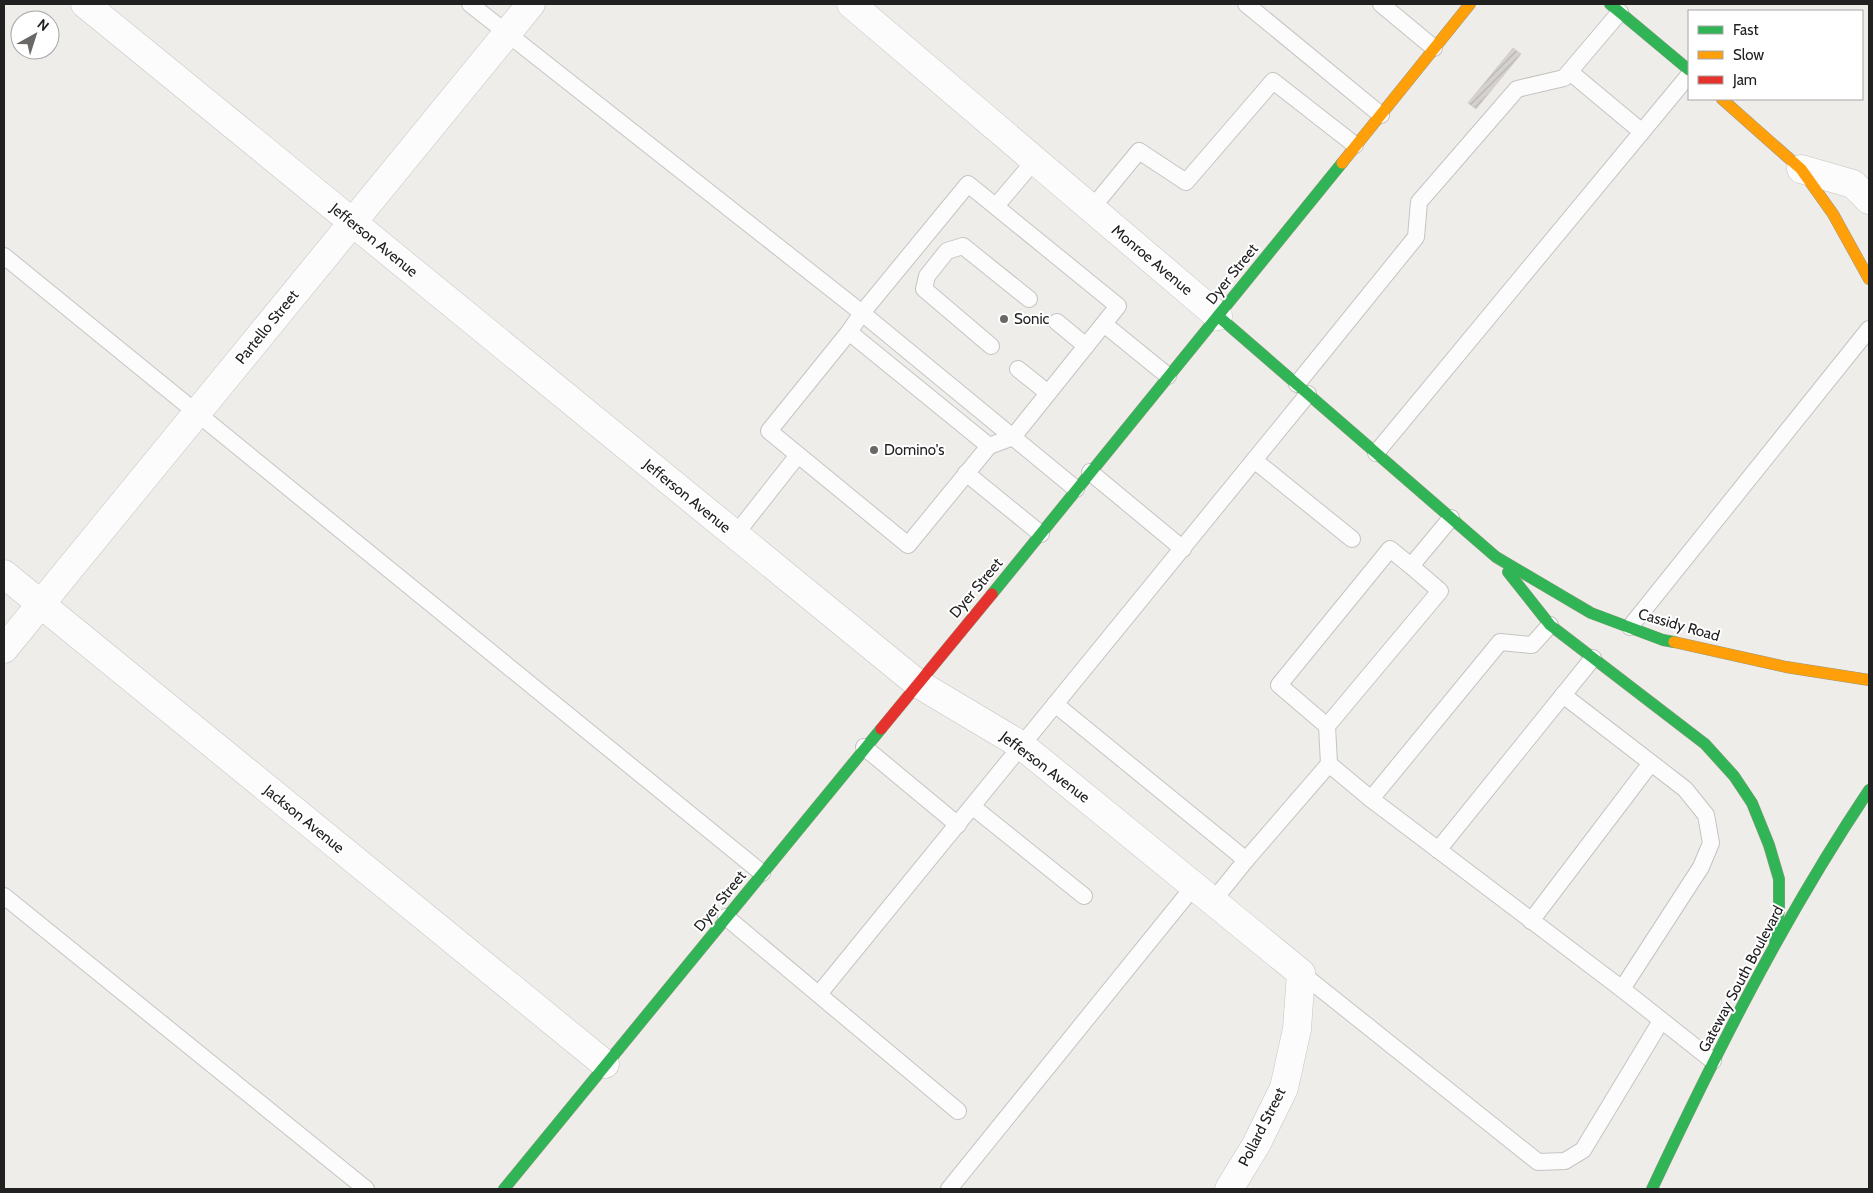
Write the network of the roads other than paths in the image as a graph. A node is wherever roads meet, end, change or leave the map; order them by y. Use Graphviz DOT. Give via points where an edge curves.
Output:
graph roads {
  1 [pos="84,4"];
  2 [pos="470,4"];
  3 [pos="531,4"];
  4 [pos="851,4"];
  5 [pos="1246,4"];
  6 [pos="1381,4"];
  7 [pos="1470,4"];
  8 [pos="1615,8"];
  9 [pos="506,33"];
  10 [pos="1434,48"];
  11 [pos="1688,69"];
  12 [pos="1570,72"];
  13 [pos="1688,76"];
  14 [pos="1723,100"];
  15 [pos="1381,115"];
  16 [pos="1642,132"];
  17 [pos="1355,145"];
  18 [pos="1035,160"];
  19 [pos="1801,169"];
  20 [pos="1869,200"];
  21 [pos="996,206"];
  22 [pos="1092,208"];
  23 [pos="352,222"];
  24 [pos="4,256"];
  25 [pos="1869,279"];
  26 [pos="1029,299"];
  27 [pos="862,313"];
  28 [pos="1218,316"];
  29 [pos="1057,322"];
  30 [pos="1104,324"];
  31 [pos="1869,329"];
  32 [pos="849,332"];
  33 [pos="991,346"];
  34 [pos="1086,346"];
  35 [pos="1018,369"];
  36 [pos="1168,376"];
  37 [pos="1302,389"];
  38 [pos="1048,393"];
  39 [pos="196,414"];
  40 [pos="1014,437"];
  41 [pos="989,446"];
  42 [pos="1376,453"];
  43 [pos="798,456"];
  44 [pos="1254,460"];
  45 [pos="1090,472"];
  46 [pos="966,473"];
  47 [pos="1076,489"];
  48 [pos="1450,518"];
  49 [pos="1041,534"];
  50 [pos="735,535"];
  51 [pos="1352,539"];
  52 [pos="1183,549"];
  53 [pos="1496,557"];
  54 [pos="1411,566"];
  55 [pos="4,574"];
  56 [pos="40,604"];
  57 [pos="1550,625"];
  58 [pos="1630,627"];
  59 [pos="4,649"];
  60 [pos="1592,658"];
  61 [pos="1869,680"];
  62 [pos="917,683"];
  63 [pos="1563,695"];
  64 [pos="1055,704"];
  65 [pos="1327,726"];
  66 [pos="1021,745"];
  67 [pos="864,747"];
  68 [pos="1329,764"];
  69 [pos="1651,764"];
  70 [pos="1869,790"];
  71 [pos="1371,799"];
  72 [pos="973,807"];
  73 [pos="958,825"];
  74 [pos="1438,850"];
  75 [pos="1246,860"];
  76 [pos="762,873"];
  77 [pos="1204,894"];
  78 [pos="4,896"];
  79 [pos="1084,896"];
  80 [pos="726,917"];
  81 [pos="1531,921"];
  82 [pos="1775,942"];
  83 [pos="1301,973"];
  84 [pos="1622,989"];
  85 [pos="819,994"];
  86 [pos="1660,1021"];
  87 [pos="1714,1061"];
  88 [pos="605,1064"];
  89 [pos="958,1110"];
  90 [pos="366,1189"];
  91 [pos="504,1189"];
  92 [pos="949,1189"];
  93 [pos="1228,1189"];
  94 [pos="1652,1189"];
  1 -- 23 [label="street, Jefferson Avenue"];
  2 -- 9 [label="lane"];
  3 -- 9 [label="street, Partello Street"];
  4 -- 18 [label="street, Monroe Avenue"];
  5 -- 15 [label="lane"];
  6 -- 10 [label="lane"];
  7 -- 10 [label="main road, Dyer Street"];
  8 -- 11 [label="main road"];
  8 -- 12 [label="lane"];
  9 -- 23 [label="street, Partello Street"];
  9 -- 27 [label="lane"];
  10 -- 15 [label="main road, Dyer Street"];
  12 -- 16 [label="lane"];
  12 -- 37 [label="lane" via="1564,78 1517,89 1419,202 1416,237"];
  13 -- 16 [label="lane"];
  14 -- 19 [label="main road"];
  15 -- 17 [label="main road, Dyer Street"];
  16 -- 42 [label="lane"];
  17 -- 22 [label="lane" via="1273,81 1186,182 1139,151"];
  17 -- 28 [label="main road, Dyer Street"];
  18 -- 21 [label="lane"];
  18 -- 22 [label="street, Monroe Avenue"];
  19 -- 20 [label="street" via="1852,184"];
  19 -- 25 [label="main road" via="1833,214"];
  21 -- 27 [label="lane" via="968,184"];
  21 -- 30 [label="lane" via="1118,306"];
  22 -- 28 [label="street, Monroe Avenue"];
  23 -- 39 [label="street, Partello Street"];
  23 -- 50 [label="street, Jefferson Avenue"];
  24 -- 39 [label="lane"];
  26 -- 33 [label="lane" via="963,246 947,251 942,257 927,276 924,289"];
  27 -- 32 [label="lane"];
  27 -- 40 [label="lane"];
  28 -- 36 [label="main road, Dyer Street"];
  28 -- 37 [label="main road, Monroe Avenue"];
  29 -- 34 [label="lane"];
  30 -- 34 [label="lane"];
  30 -- 36 [label="lane"];
  31 -- 58 [label="lane"];
  32 -- 41 [label="lane"];
  32 -- 43 [label="lane" via="769,432"];
  34 -- 38 [label="lane"];
  35 -- 38 [label="lane"];
  36 -- 45 [label="main road, Dyer Street"];
  37 -- 42 [label="main road, Monroe Avenue"];
  37 -- 44 [label="lane"];
  38 -- 40 [label="lane"];
  39 -- 56 [label="street, Partello Street"];
  39 -- 76 [label="lane"];
  40 -- 41 [label="lane"];
  40 -- 47 [label="lane"];
  41 -- 46 [label="lane"];
  42 -- 48 [label="main road, Monroe Avenue"];
  43 -- 46 [label="lane" via="908,545"];
  43 -- 50 [label="lane"];
  44 -- 51 [label="lane"];
  44 -- 52 [label="lane"];
  45 -- 47 [label="main road, Dyer Street"];
  45 -- 52 [label="lane"];
  46 -- 49 [label="lane"];
  47 -- 49 [label="main road, Dyer Street"];
  48 -- 53 [label="main road, Monroe Avenue"];
  48 -- 54 [label="lane"];
  49 -- 62 [label="main road, Dyer Street"];
  50 -- 62 [label="street, Jefferson Avenue"];
  52 -- 64 [label="lane"];
  53 -- 57 [label="main road"];
  53 -- 58 [label="main road, Cassidy Road" via="1591,613"];
  54 -- 65 [label="lane" via="1440,591"];
  54 -- 65 [label="lane" via="1390,549 1279,685"];
  55 -- 56 [label="street, Jackson Avenue"];
  56 -- 59 [label="street, Partello Street"];
  56 -- 88 [label="street, Jackson Avenue"];
  57 -- 60 [label="main road"];
  57 -- 71 [label="lane" via="1532,645 1500,642"];
  58 -- 61 [label="main road, Cassidy Road" via="1663,640 1786,667"];
  60 -- 63 [label="lane"];
  60 -- 82 [label="main road" via="1705,744 1734,776 1752,803 1779,879"];
  62 -- 66 [label="street, Jefferson Avenue"];
  62 -- 67 [label="main road, Dyer Street"];
  63 -- 69 [label="lane"];
  63 -- 74 [label="lane"];
  64 -- 66 [label="lane"];
  64 -- 75 [label="lane"];
  65 -- 68 [label="lane"];
  66 -- 72 [label="lane"];
  66 -- 77 [label="street, Jefferson Avenue"];
  67 -- 73 [label="lane"];
  67 -- 76 [label="main road, Dyer Street"];
  68 -- 71 [label="lane"];
  68 -- 75 [label="lane"];
  69 -- 81 [label="lane"];
  69 -- 84 [label="lane" via="1685,789 1706,815 1711,843 1701,867"];
  70 -- 82 [label="main road, Gateway South Boulevard" via="1841,830"];
  71 -- 74 [label="lane"];
  72 -- 73 [label="lane"];
  72 -- 79 [label="lane"];
  73 -- 85 [label="lane"];
  74 -- 81 [label="lane"];
  75 -- 77 [label="lane"];
  76 -- 80 [label="main road, Dyer Street"];
  77 -- 83 [label="street, Jefferson Avenue"];
  77 -- 92 [label="lane"];
  78 -- 90 [label="lane"];
  80 -- 85 [label="lane"];
  80 -- 88 [label="main road, Dyer Street"];
  81 -- 84 [label="lane"];
  82 -- 87 [label="main road, Gateway South Boulevard"];
  83 -- 86 [label="lane" via="1538,1162 1565,1161 1583,1150"];
  83 -- 93 [label="street, Pollard Street" via="1297,1029 1284,1088 1256,1145"];
  84 -- 86 [label="lane"];
  85 -- 89 [label="lane"];
  86 -- 87 [label="lane"];
  87 -- 94 [label="main road, Gateway South Boulevard"];
  88 -- 91 [label="main road, Dyer Street"];
}
